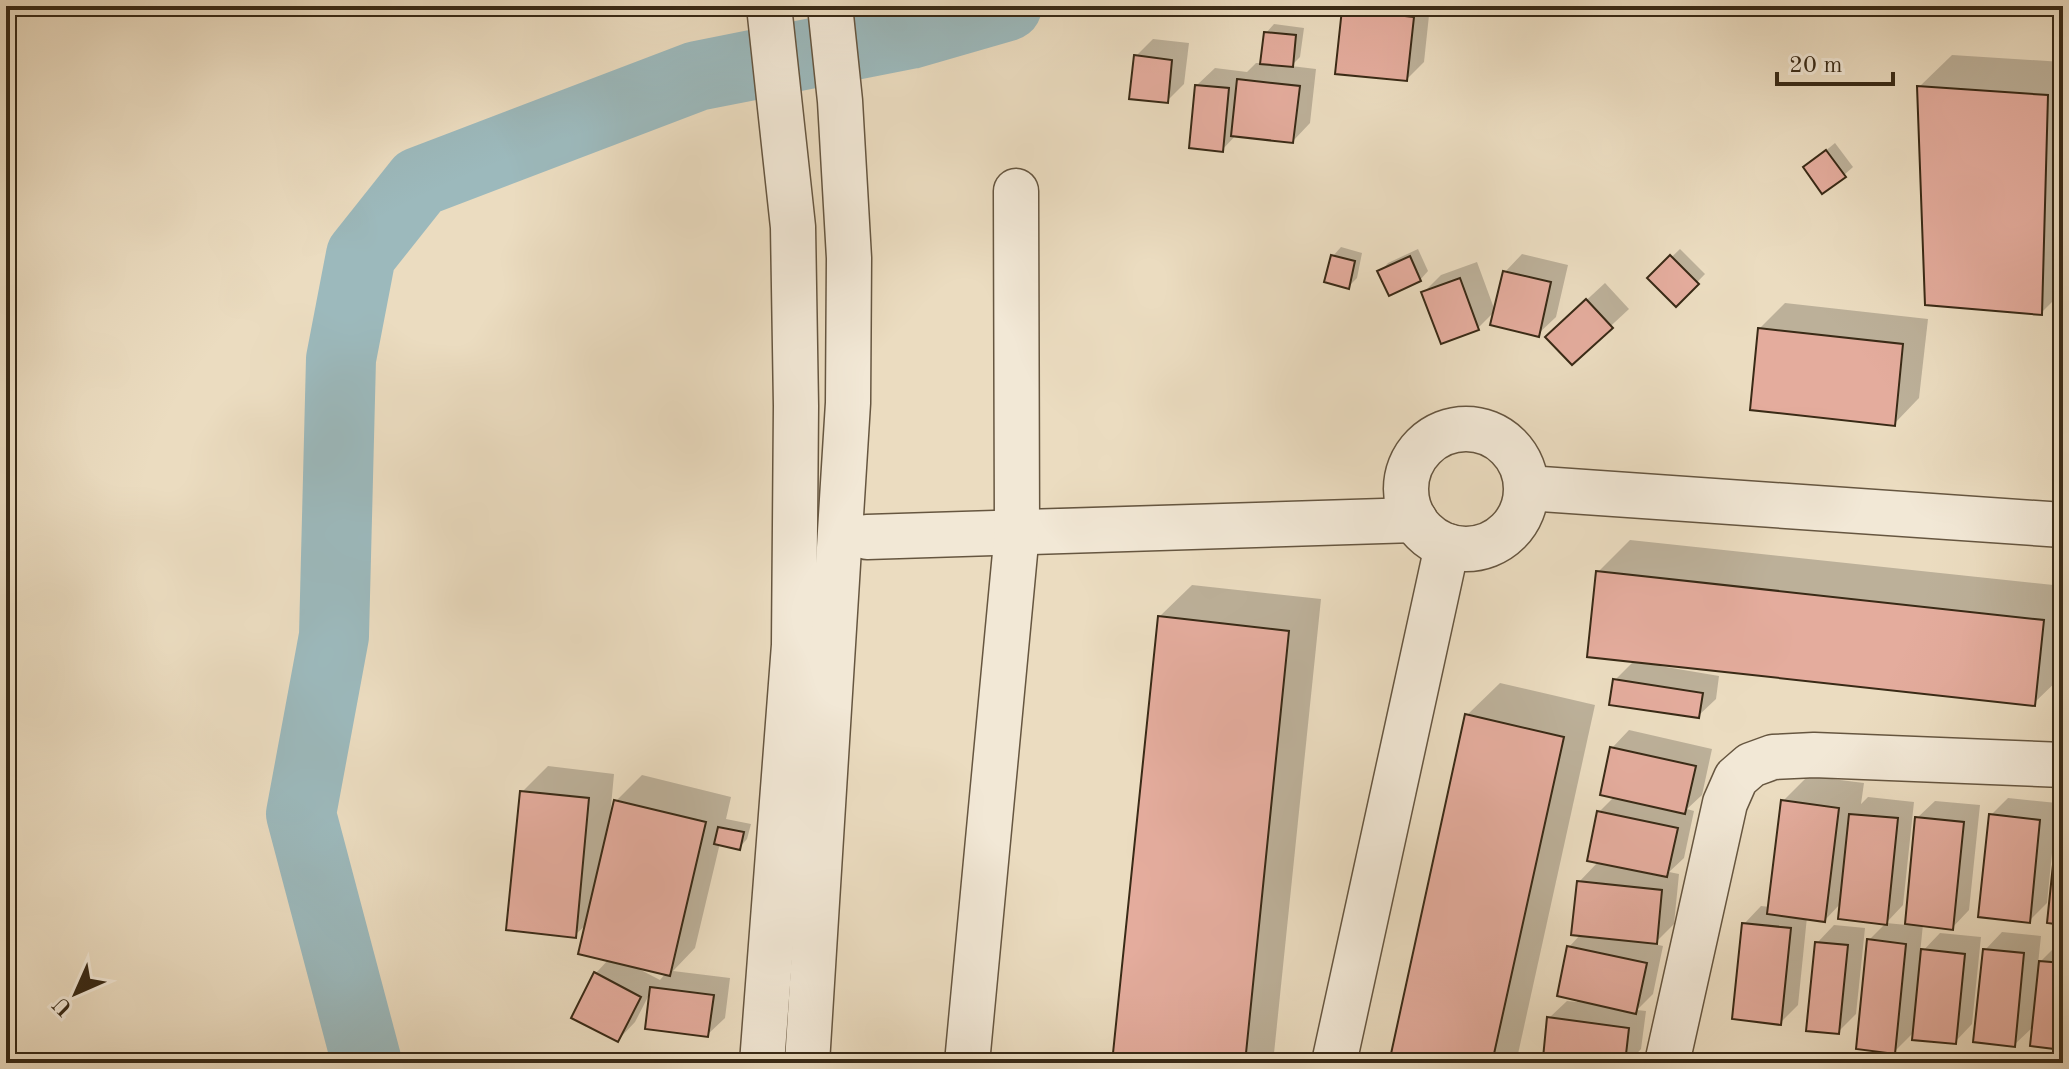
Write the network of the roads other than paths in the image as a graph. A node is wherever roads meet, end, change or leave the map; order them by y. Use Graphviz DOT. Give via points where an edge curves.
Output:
graph roads {
  1 [pos="830,6"];
  2 [pos="770,13"];
  3 [pos="1016,191"];
  4 [pos="1527,488"];
  5 [pos="2063,525"];
  6 [pos="1017,532"];
  7 [pos="1431,533"];
  8 [pos="900,536"];
  9 [pos="2063,765"];
  10 [pos="762,1063"];
  11 [pos="807,1063"];
  12 [pos="967,1063"];
  13 [pos="1334,1063"];
  14 [pos="1667,1063"];
  1 -- 11 [label="street" via="849,258 848,403"];
  2 -- 10 [label="street" via="793,227 794,645"];
  3 -- 6 [label="street"];
  4 -- 5 [label="street"];
  4 -- 7 [label="street" via="1523,510 1511,530 1493,544 1470,549"];
  4 -- 7 [label="street" via="1519,461 1501,440 1467,429 1449,431 1419,451 1410,467 1407,494"];
  6 -- 7 [label="street"];
  6 -- 8 [label="street"];
  6 -- 12 [label="street"];
  7 -- 13 [label="street"];
  9 -- 14 [label="street" via="1814,755 1773,757 1751,765 1736,778 1725,803"];
}
